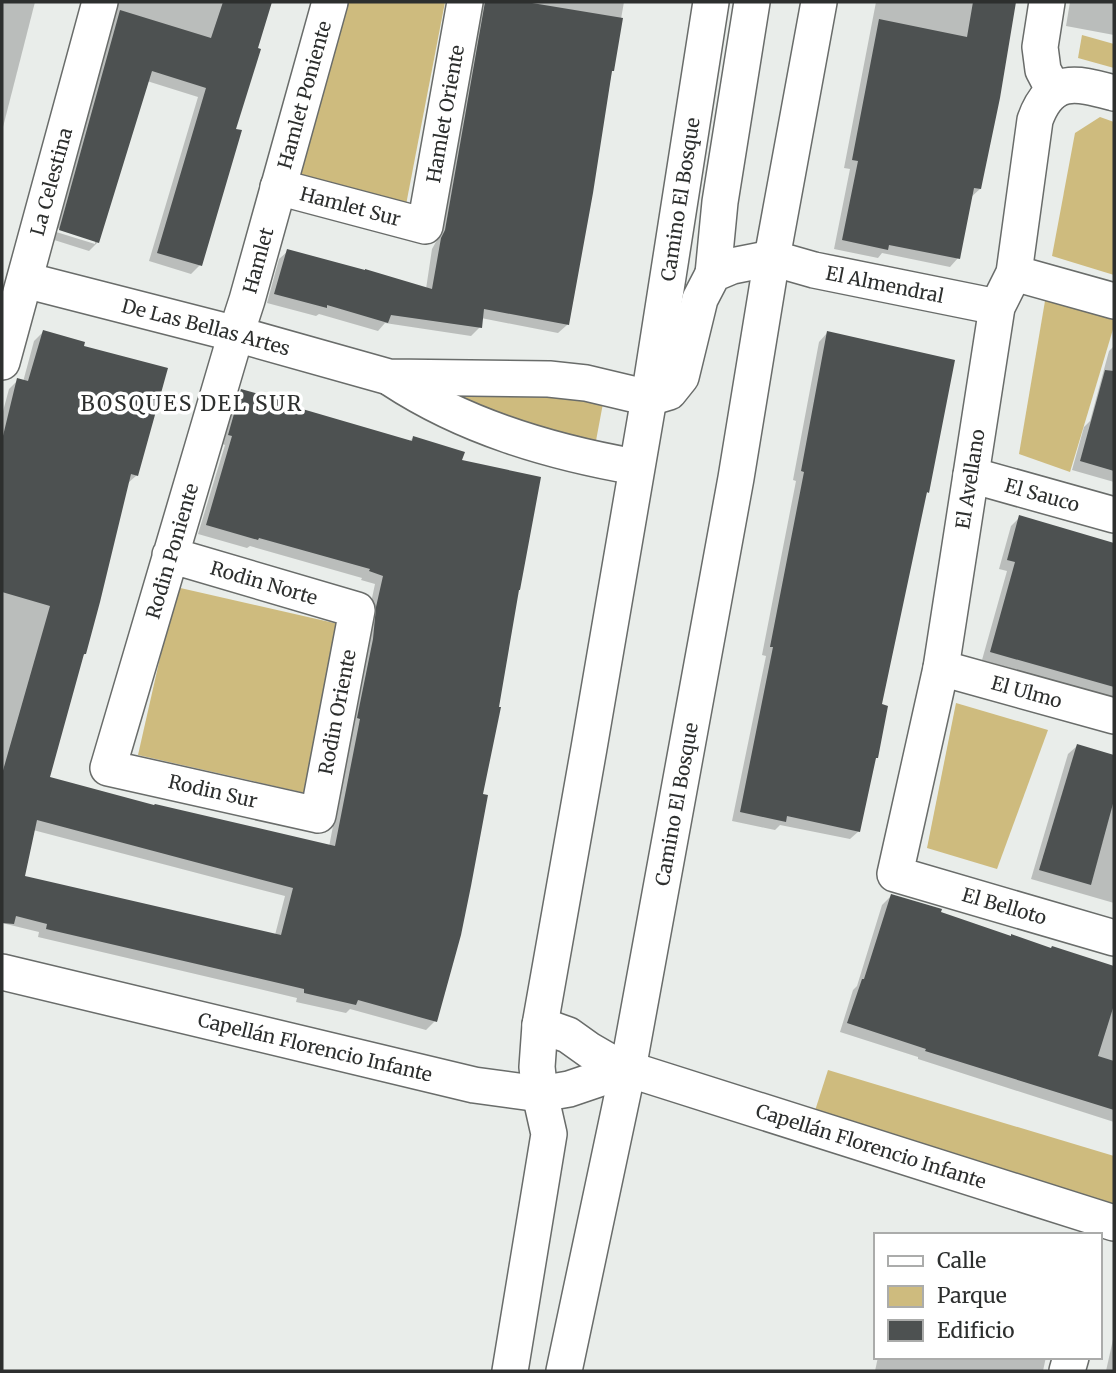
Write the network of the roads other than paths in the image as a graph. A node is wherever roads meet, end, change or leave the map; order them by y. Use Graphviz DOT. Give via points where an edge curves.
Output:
graph roads {
  1 [pos="100,2"];
  2 [pos="330,2"];
  3 [pos="465,2"];
  4 [pos="711,2"];
  5 [pos="752,2"];
  6 [pos="819,2"];
  7 [pos="1048,2"];
  8 [pos="1054,91"];
  9 [pos="1114,93"];
  10 [pos="278,187"];
  11 [pos="425,226"];
  12 [pos="772,258"];
  13 [pos="1014,273"];
  14 [pos="713,274"];
  15 [pos="25,280"];
  16 [pos="1114,301"];
  17 [pos="997,307"];
  18 [pos="236,334"];
  19 [pos="2,362"];
  20 [pos="389,377"];
  21 [pos="649,398"];
  22 [pos="636,467"];
  23 [pos="971,475"];
  24 [pos="1114,515"];
  25 [pos="170,555"];
  26 [pos="357,610"];
  27 [pos="941,668"];
  28 [pos="1114,716"];
  29 [pos="108,768"];
  30 [pos="318,815"];
  31 [pos="895,874"];
  32 [pos="1114,938"];
  33 [pos="2,972"];
  34 [pos="540,1025"];
  35 [pos="628,1069"];
  36 [pos="540,1094"];
  37 [pos="1106,1226"];
  38 [pos="560,1363"];
  39 [pos="510,1371"];
  1 -- 15 [label="street, La Celestina"];
  2 -- 10 [label="street, Hamlet Poniente"];
  3 -- 11 [label="street, Hamlet Oriente"];
  4 -- 21 [label="street, Camino El Bosque"];
  5 -- 14 [label="street, Camino El Bosque"];
  6 -- 12 [label="street, Camino El Bosque"];
  7 -- 8 [label="street" via="1040,47 1043,70"];
  8 -- 9 [label="street" via="1074,84"];
  8 -- 13 [label="street, El Avellano" via="1035,120"];
  10 -- 11 [label="street, Hamlet Sur"];
  10 -- 18 [label="street, Hamlet"];
  12 -- 14 [label="street"];
  12 -- 17 [label="street, El Almendral"];
  12 -- 35 [label="street, Camino El Bosque"];
  13 -- 16 [label="street"];
  13 -- 17 [label="street, El Avellano"];
  14 -- 21 [label="street, Camino El Bosque" via="700,299 681,377 669,392"];
  15 -- 18 [label="street, De Las Bellas Artes"];
  15 -- 19 [label="street, La Celestina"];
  17 -- 23 [label="street, El Avellano"];
  18 -- 20 [label="street, De Las Bellas Artes"];
  18 -- 25 [label="street, Rodin Poniente"];
  20 -- 21 [label="street, De Las Bellas Artes" via="550,379"];
  20 -- 22 [label="street, De Las Bellas Artes" via="436,405 500,433"];
  21 -- 22 [label="street, Camino El Bosque"];
  22 -- 34 [label="street, Camino El Bosque"];
  23 -- 24 [label="street, El Sauco"];
  23 -- 27 [label="street, El Avellano"];
  25 -- 26 [label="street, Rodin Norte"];
  25 -- 29 [label="street, Rodin Poniente"];
  26 -- 30 [label="street, Rodin Oriente"];
  27 -- 28 [label="street, El Ulmo"];
  27 -- 31 [label="street, El Avellano"];
  29 -- 30 [label="street, Rodin Sur"];
  31 -- 32 [label="street, El Belloto"];
  33 -- 36 [label="street, Capellán Florencio Infante" via="474,1085"];
  34 -- 35 [label="street, Capellán Florencio Infante" via="568,1035"];
  34 -- 36 [label="street, Camino El Bosque"];
  35 -- 36 [label="street, Capellán Florencio Infante"];
  35 -- 37 [label="street, Capellán Florencio Infante"];
  35 -- 38 [label="street, Camino El Bosque"];
  36 -- 39 [label="street, Camino El Bosque" via="550,1135"];
}
